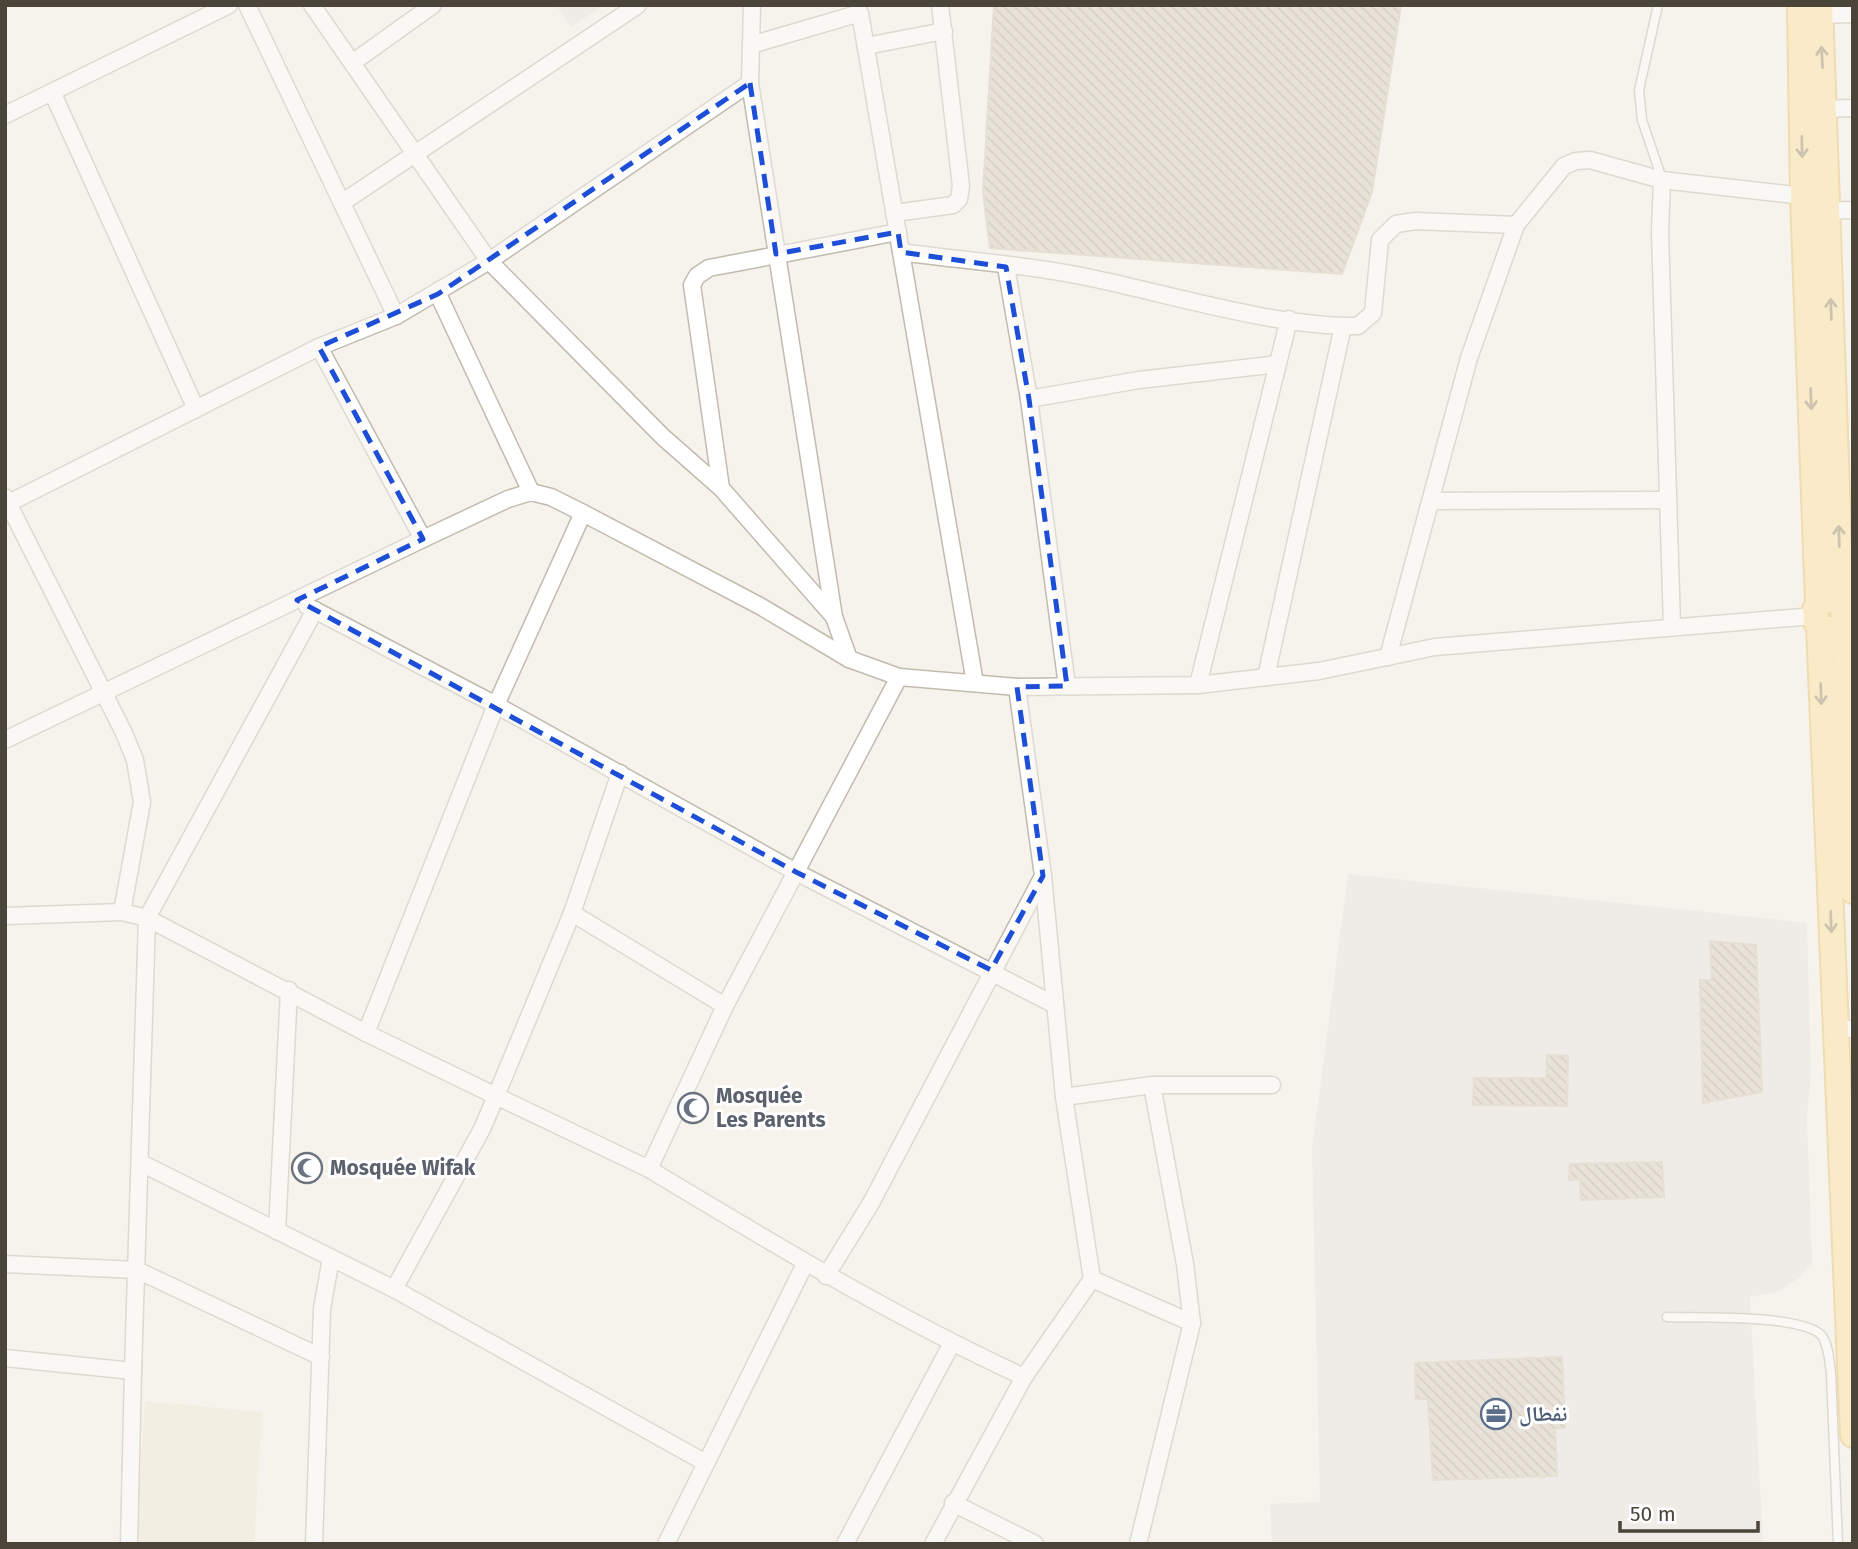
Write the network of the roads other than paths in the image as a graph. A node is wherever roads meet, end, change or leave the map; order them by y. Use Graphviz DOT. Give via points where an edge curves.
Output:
graph roads {
  1 [pos="229,5"];
  2 [pos="247,5"];
  3 [pos="312,5"];
  4 [pos="433,5"];
  5 [pos="638,5"];
  6 [pos="752,5"];
  7 [pos="940,5"];
  8 [pos="1658,5"];
  9 [pos="859,9"];
  10 [pos="1810,10"];
  11 [pos="1853,14"];
  12 [pos="944,31"];
  13 [pos="751,45"];
  14 [pos="866,46"];
  15 [pos="352,63"];
  16 [pos="750,83"];
  17 [pos="53,94"];
  18 [pos="1853,108"];
  19 [pos="1825,109"];
  20 [pos="5,115"];
  21 [pos="415,156"];
  22 [pos="1662,180"];
  23 [pos="343,202"];
  24 [pos="1804,204"];
  25 [pos="1841,210"];
  26 [pos="895,213"];
  27 [pos="1516,225"];
  28 [pos="898,232"];
  29 [pos="901,252"];
  30 [pos="776,254"];
  31 [pos="489,261"];
  32 [pos="1006,267"];
  33 [pos="438,294"];
  34 [pos="396,316"];
  35 [pos="1289,319"];
  36 [pos="1343,326"];
  37 [pos="319,347"];
  38 [pos="1278,364"];
  39 [pos="1030,399"];
  40 [pos="196,409"];
  41 [pos="721,488"];
  42 [pos="531,492"];
  43 [pos="1667,500"];
  44 [pos="1431,501"];
  45 [pos="6,502"];
  46 [pos="583,513"];
  47 [pos="423,539"];
  48 [pos="297,600"];
  49 [pos="315,610"];
  50 [pos="1827,614"];
  51 [pos="834,617"];
  52 [pos="1672,626"];
  53 [pos="1388,657"];
  54 [pos="849,659"];
  55 [pos="899,677"];
  56 [pos="1266,677"];
  57 [pos="975,683"];
  58 [pos="1198,685"];
  59 [pos="1067,686"];
  60 [pos="1017,687"];
  61 [pos="104,693"];
  62 [pos="496,705"];
  63 [pos="5,740"];
  64 [pos="620,773"];
  65 [pos="796,872"];
  66 [pos="1043,876"];
  67 [pos="1853,891"];
  68 [pos="122,912"];
  69 [pos="572,913"];
  70 [pos="5,916"];
  71 [pos="147,918"];
  72 [pos="991,970"];
  73 [pos="289,990"];
  74 [pos="1055,1005"];
  75 [pos="725,1006"];
  76 [pos="1844,1029"];
  77 [pos="366,1033"];
  78 [pos="1152,1085"];
  79 [pos="1272,1085"];
  80 [pos="496,1096"];
  81 [pos="1064,1097"];
  82 [pos="141,1164"];
  83 [pos="649,1169"];
  84 [pos="277,1231"];
  85 [pos="331,1258"];
  86 [pos="5,1264"];
  87 [pos="805,1264"];
  88 [pos="137,1270"];
  89 [pos="826,1276"];
  90 [pos="1092,1279"];
  91 [pos="394,1289"];
  92 [pos="1667,1318"];
  93 [pos="1192,1323"];
  94 [pos="952,1343"];
  95 [pos="321,1357"];
  96 [pos="5,1358"];
  97 [pos="133,1371"];
  98 [pos="1024,1377"];
  99 [pos="1853,1436"];
  100 [pos="706,1463"];
  101 [pos="953,1503"];
  102 [pos="129,1544"];
  103 [pos="314,1544"];
  104 [pos="666,1544"];
  105 [pos="845,1544"];
  106 [pos="933,1544"];
  107 [pos="1035,1544"];
  108 [pos="1138,1544"];
  109 [pos="1838,1544"];
  1 -- 17 [label="street"];
  2 -- 23 [label="street"];
  3 -- 15 [label="street"];
  4 -- 15 [label="street"];
  5 -- 21 [label="street"];
  6 -- 13 [label="street"];
  7 -- 12 [label="street"];
  8 -- 22 [label="lane" via="1639,90 1642,120"];
  9 -- 13 [label="street"];
  9 -- 14 [label="street"];
  10 -- 11 [label="street"];
  19 -- 10 [label="main road, one-way"];
  10 -- 24 [label="main road, one-way"];
  12 -- 14 [label="street"];
  12 -- 26 [label="street" via="959,200 953,205"];
  13 -- 16 [label="street"];
  14 -- 26 [label="street"];
  15 -- 21 [label="street"];
  16 -- 30 [label="street"];
  16 -- 31 [label="street"];
  17 -- 20 [label="street"];
  17 -- 40 [label="street"];
  18 -- 19 [label="street"];
  19 -- 25 [label="main road"];
  21 -- 23 [label="street"];
  21 -- 31 [label="street"];
  22 -- 24 [label="street"];
  22 -- 27 [label="street" via="1590,160 1576,161 1564,166"];
  22 -- 43 [label="street"];
  23 -- 34 [label="street"];
  24 -- 25 [label="street"];
  24 -- 50 [label="main road, one-way"];
  50 -- 25 [label="main road, one-way"];
  26 -- 28 [label="street"];
  27 -- 36 [label="street" via="1396,224 1380,240 1373,313 1358,326"];
  27 -- 44 [label="street" via="1469,358"];
  28 -- 29 [label="street"];
  28 -- 30 [label="street"];
  29 -- 32 [label="street"];
  29 -- 57 [label="street"];
  30 -- 41 [label="street" via="709,268 696,276 692,285"];
  30 -- 51 [label="street"];
  31 -- 33 [label="street"];
  31 -- 41 [label="street" via="663,437"];
  32 -- 35 [label="street" via="1095,278"];
  32 -- 39 [label="street"];
  33 -- 34 [label="street"];
  33 -- 42 [label="street"];
  34 -- 37 [label="street"];
  35 -- 36 [label="street"];
  35 -- 38 [label="street"];
  36 -- 56 [label="street"];
  37 -- 40 [label="street"];
  37 -- 47 [label="street"];
  38 -- 39 [label="street" via="1139,380"];
  38 -- 58 [label="street"];
  39 -- 59 [label="street"];
  40 -- 45 [label="street"];
  41 -- 51 [label="street"];
  42 -- 46 [label="street"];
  42 -- 47 [label="street"];
  43 -- 44 [label="street"];
  43 -- 52 [label="street"];
  44 -- 53 [label="street"];
  45 -- 61 [label="street"];
  46 -- 54 [label="street" via="760,606"];
  46 -- 62 [label="street"];
  47 -- 48 [label="street"];
  48 -- 49 [label="street"];
  48 -- 61 [label="street"];
  49 -- 62 [label="street"];
  49 -- 71 [label="street"];
  50 -- 52 [label="street"];
  50 -- 67 [label="main road"];
  50 -- 76 [label="main road, one-way"];
  51 -- 54 [label="street"];
  52 -- 53 [label="street" via="1505,639"];
  53 -- 56 [label="street"];
  54 -- 55 [label="street"];
  55 -- 57 [label="street"];
  55 -- 65 [label="street"];
  56 -- 58 [label="street"];
  57 -- 60 [label="street"];
  58 -- 59 [label="street"];
  59 -- 60 [label="street"];
  60 -- 66 [label="street"];
  61 -- 63 [label="street"];
  61 -- 68 [label="street" via="135,760 142,802"];
  62 -- 64 [label="street"];
  62 -- 77 [label="street"];
  64 -- 65 [label="street"];
  64 -- 69 [label="street"];
  65 -- 72 [label="street"];
  65 -- 75 [label="street"];
  66 -- 72 [label="street"];
  66 -- 74 [label="street"];
  68 -- 70 [label="street"];
  68 -- 71 [label="street"];
  69 -- 75 [label="street"];
  69 -- 80 [label="street"];
  71 -- 73 [label="street"];
  71 -- 82 [label="street"];
  72 -- 74 [label="street"];
  72 -- 89 [label="street" via="871,1203"];
  73 -- 77 [label="street"];
  73 -- 84 [label="street"];
  74 -- 81 [label="street"];
  75 -- 83 [label="street"];
  76 -- 99 [label="main road"];
  77 -- 80 [label="street"];
  78 -- 79 [label="street"];
  78 -- 81 [label="street"];
  78 -- 93 [label="street"];
  80 -- 83 [label="street"];
  80 -- 91 [label="street"];
  81 -- 90 [label="street"];
  82 -- 84 [label="street"];
  82 -- 88 [label="street"];
  83 -- 87 [label="street"];
  84 -- 85 [label="street"];
  85 -- 91 [label="street"];
  85 -- 95 [label="street" via="322,1309"];
  86 -- 88 [label="street"];
  87 -- 89 [label="street"];
  87 -- 100 [label="street"];
  88 -- 95 [label="street"];
  88 -- 97 [label="street"];
  89 -- 94 [label="street"];
  90 -- 93 [label="street"];
  90 -- 98 [label="street"];
  91 -- 100 [label="street"];
  92 -- 109 [label="lane" via="1761,1319 1812,1329 1822,1336 1830,1373"];
  93 -- 108 [label="street"];
  94 -- 98 [label="street"];
  94 -- 105 [label="street"];
  95 -- 103 [label="street"];
  96 -- 97 [label="street"];
  97 -- 102 [label="street"];
  98 -- 101 [label="street"];
  100 -- 104 [label="street"];
  101 -- 106 [label="street"];
  101 -- 107 [label="street"];
}
